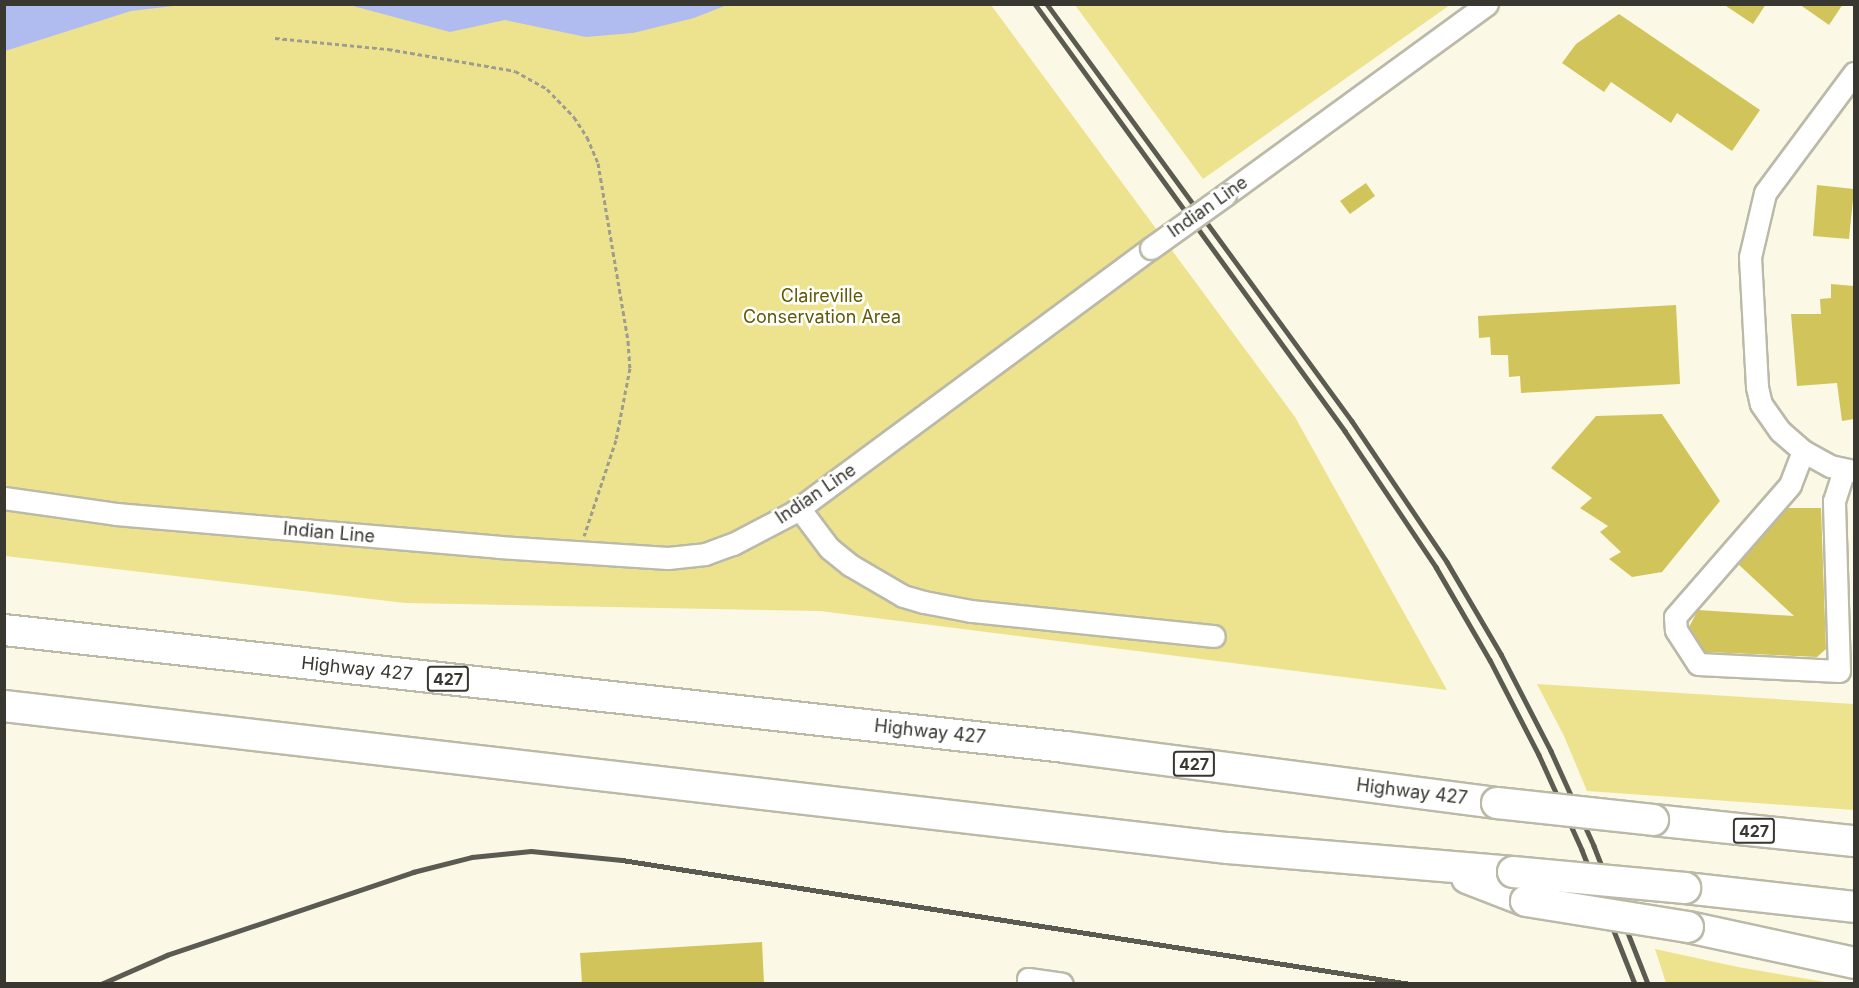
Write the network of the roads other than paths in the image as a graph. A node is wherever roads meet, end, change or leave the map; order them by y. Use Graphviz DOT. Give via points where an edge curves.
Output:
graph roads {
  1 [pos="1486,4"];
  2 [pos="1853,79"];
  3 [pos="1803,451"];
  4 [pos="1849,470"];
  5 [pos="4,498"];
  6 [pos="798,508"];
  7 [pos="4,630"];
  8 [pos="1214,636"];
  9 [pos="4,706"];
  10 [pos="1854,841"];
  11 [pos="1442,868"];
  12 [pos="1854,907"];
  13 [pos="1854,963"];
  14 [pos="1028,984"];
  15 [pos="1062,984"];
  1 -- 6 [label="street, Indian Line, bridge"];
  2 -- 3 [label="street" via="1765,193 1750,256 1761,404 1780,432"];
  3 -- 4 [label="street" via="1830,466"];
  3 -- 4 [label="street" via="1790,484 1675,617 1676,630 1698,664 1839,671 1834,501"];
  5 -- 6 [label="street, Indian Line" via="116,514 668,558 705,554 733,544"];
  6 -- 8 [label="street" via="829,548 903,596 971,611"];
  7 -- 10 [label="highway, Highway 427 / 427, bridge" via="1065,747 1497,803"];
  9 -- 11 [label="highway" via="1228,848"];
  11 -- 12 [label="highway, bridge"];
  11 -- 13 [label="highway, bridge" via="1526,901 1688,927"];
  14 -- 15 [label="street" via="1028,979"];
}
